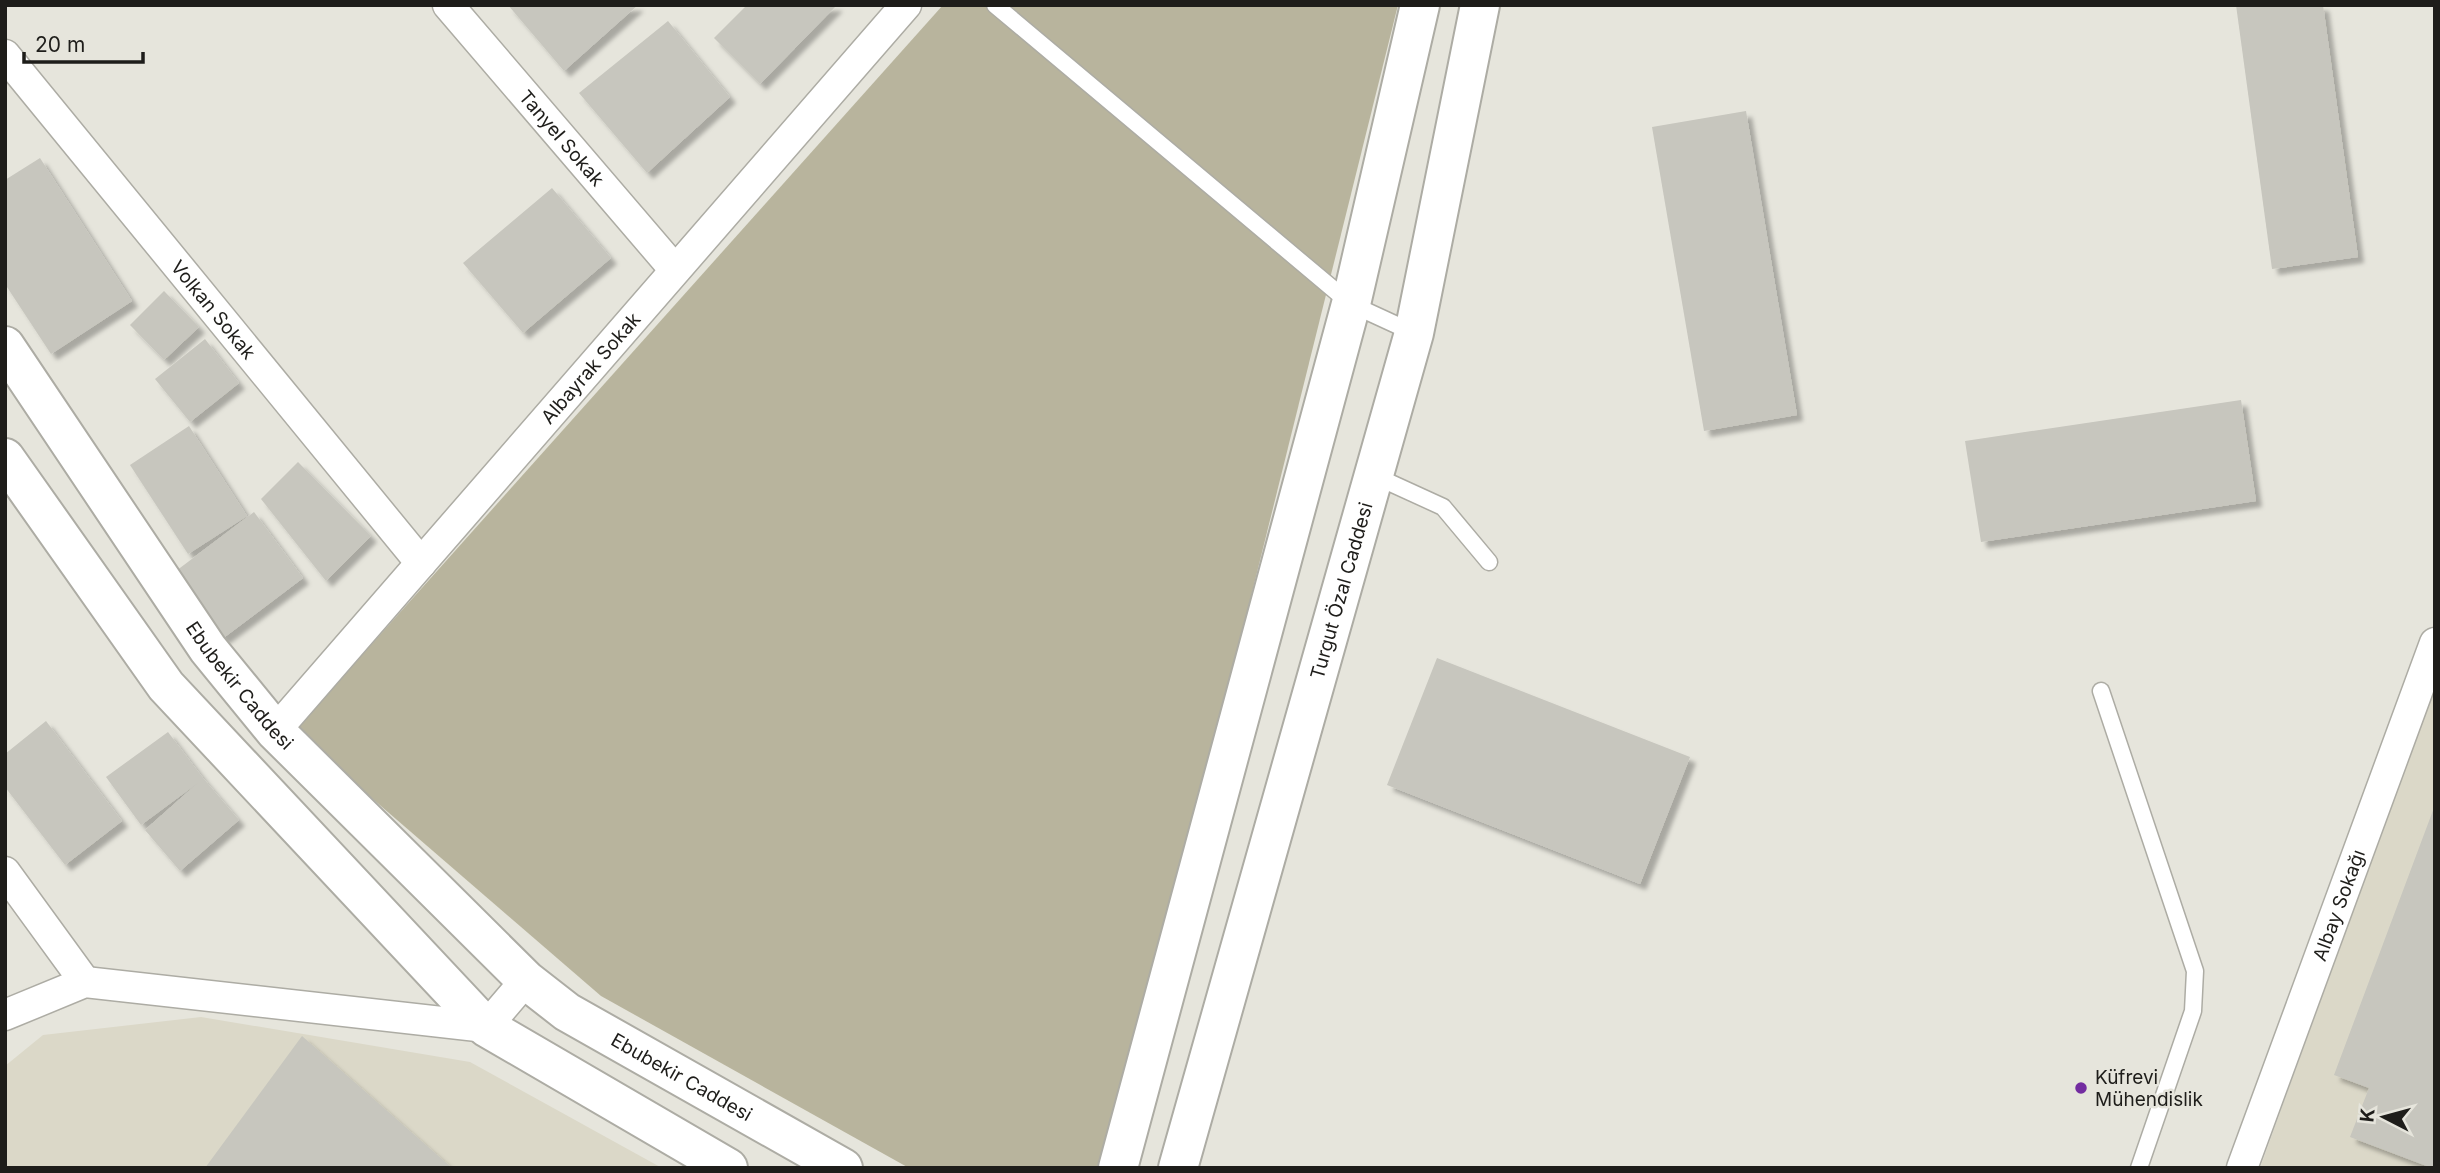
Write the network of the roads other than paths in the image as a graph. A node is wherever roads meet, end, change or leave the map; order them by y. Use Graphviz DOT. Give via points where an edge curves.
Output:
graph roads {
  1 [pos="447,5"];
  2 [pos="906,5"];
  3 [pos="995,5"];
  4 [pos="1420,5"];
  5 [pos="1480,5"];
  6 [pos="5,55"];
  7 [pos="675,270"];
  8 [pos="1351,304"];
  9 [pos="1414,333"];
  10 [pos="5,346"];
  11 [pos="5,458"];
  12 [pos="1373,475"];
  13 [pos="1489,562"];
  14 [pos="421,563"];
  15 [pos="2435,643"];
  16 [pos="2101,691"];
  17 [pos="275,731"];
  18 [pos="5,872"];
  19 [pos="526,980"];
  20 [pos="85,982"];
  21 [pos="5,1015"];
  22 [pos="486,1027"];
  23 [pos="712,1164"];
  24 [pos="843,1168"];
  25 [pos="1118,1168"];
  26 [pos="1178,1168"];
  27 [pos="2139,1168"];
  28 [pos="2242,1168"];
  1 -- 7 [label="street, Tanyel Sokak"];
  2 -- 7 [label="street, Albayrak Sokak"];
  3 -- 8 [label="lane"];
  4 -- 8 [label="street"];
  5 -- 9 [label="street, Turgut Özal Caddesi"];
  6 -- 14 [label="street, Volkan Sokak"];
  7 -- 14 [label="street, Albayrak Sokak"];
  8 -- 9 [label="lane"];
  8 -- 25 [label="street"];
  9 -- 12 [label="street, Turgut Özal Caddesi"];
  10 -- 17 [label="street, Ebubekir Caddesi" via="208,649"];
  11 -- 22 [label="street" via="166,686"];
  12 -- 13 [label="lane" via="1443,507"];
  12 -- 26 [label="street, Turgut Özal Caddesi"];
  14 -- 17 [label="street, Albayrak Sokak"];
  15 -- 28 [label="street, Albay Sokağı"];
  16 -- 27 [label="lane" via="2195,971 2193,1011"];
  17 -- 19 [label="street, Ebubekir Caddesi"];
  18 -- 20 [label="street"];
  19 -- 22 [label="street"];
  19 -- 24 [label="street, Ebubekir Caddesi" via="567,1012"];
  20 -- 21 [label="street"];
  20 -- 22 [label="street"];
  22 -- 23 [label="street"];
}
